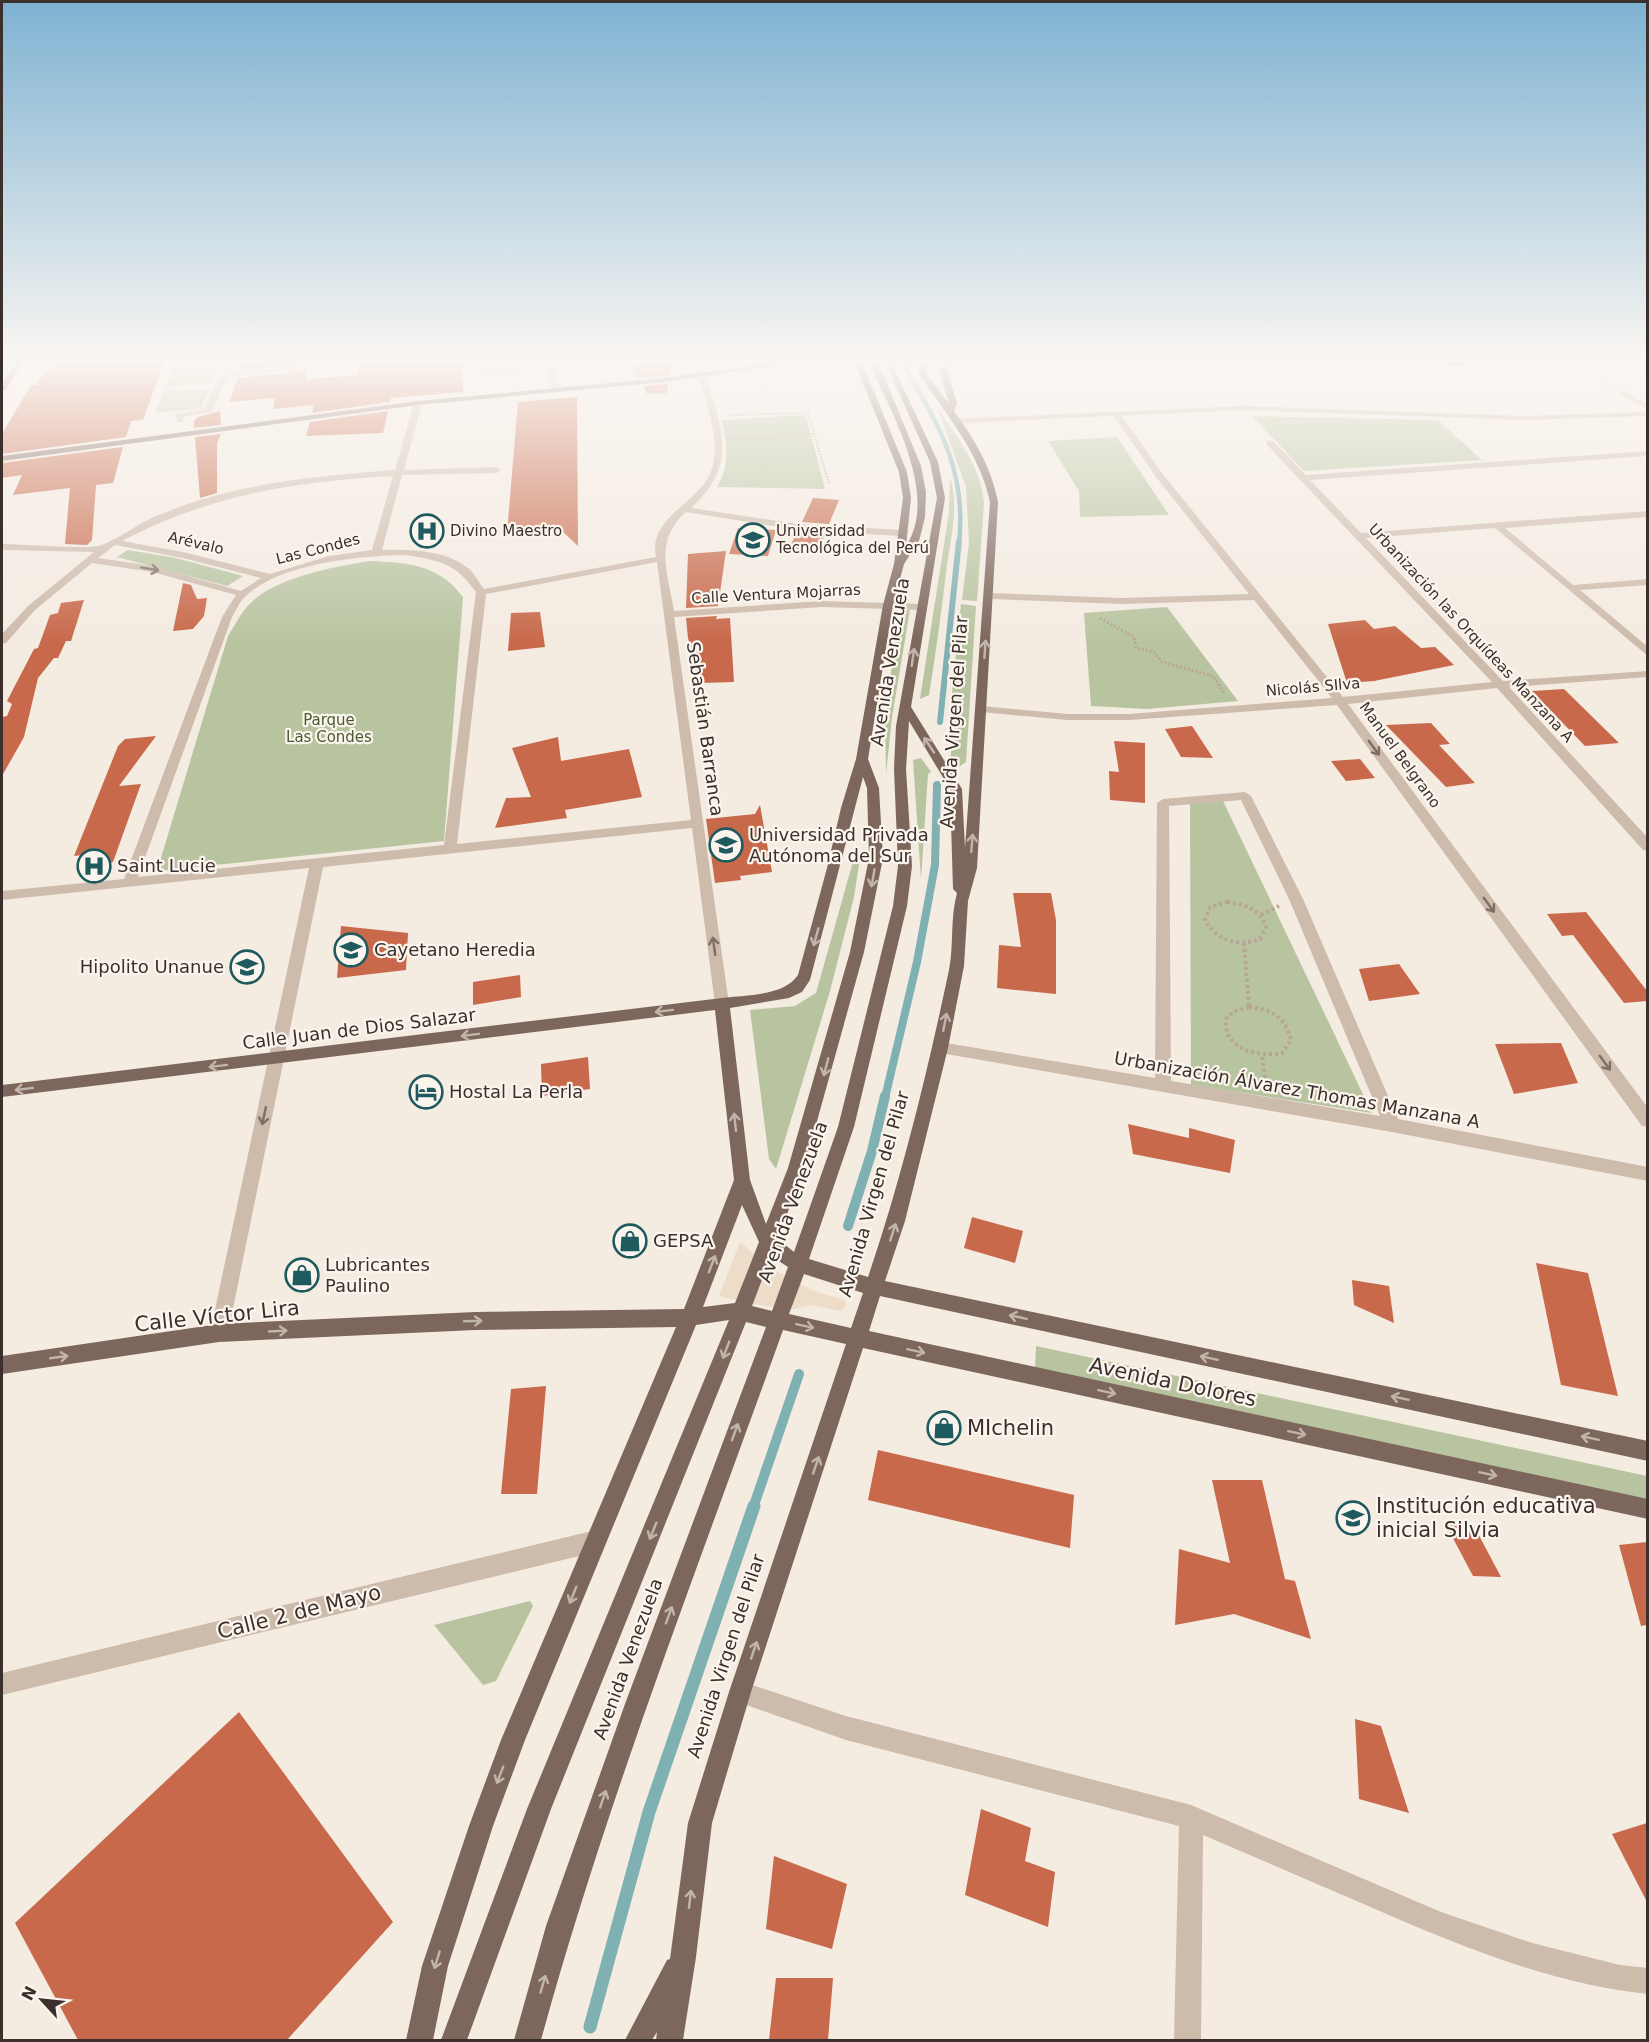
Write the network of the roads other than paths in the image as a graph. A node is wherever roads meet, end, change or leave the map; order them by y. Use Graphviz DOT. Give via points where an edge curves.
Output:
graph roads {
  1 [pos="44,452"];
  2 [pos="405,452"];
  3 [pos="716,452"];
  4 [pos="895,452"];
  5 [pos="912,452"];
  6 [pos="929,452"];
  7 [pos="977,452"];
  8 [pos="1143,452"];
  9 [pos="1280,452"];
  10 [pos="1647,453"];
  11 [pos="2,458"];
  12 [pos="497,470"];
  13 [pos="400,472"];
  14 [pos="1304,478"];
  15 [pos="682,509"];
  16 [pos="1647,514"];
  17 [pos="1495,524"];
  18 [pos="901,533"];
  19 [pos="1361,536"];
  20 [pos="114,542"];
  21 [pos="2,547"];
  22 [pos="104,549"];
  23 [pos="377,550"];
  24 [pos="659,559"];
  25 [pos="92,560"];
  26 [pos="899,564"];
  27 [pos="271,577"];
  28 [pos="1647,582"];
  29 [pos="1570,588"];
  30 [pos="481,592"];
  31 [pos="242,594"];
  32 [pos="989,596"];
  33 [pos="1256,597"];
  34 [pos="888,605"];
  35 [pos="922,607"];
  36 [pos="668,614"];
  37 [pos="2,641"];
  38 [pos="1647,653"];
  39 [pos="1647,674"];
  40 [pos="1500,684"];
  41 [pos="1340,701"];
  42 [pos="906,708"];
  43 [pos="981,708"];
  44 [pos="862,759"];
  45 [pos="698,824"];
  46 [pos="1647,847"];
  47 [pos="450,848"];
  48 [pos="318,864"];
  49 [pos="129,883"];
  50 [pos="2,896"];
  51 [pos="961,901"];
  52 [pos="722,1004"];
  53 [pos="940,1048"];
  54 [pos="276,1059"];
  55 [pos="1163,1085"];
  56 [pos="2,1091"];
  57 [pos="1647,1121"];
  58 [pos="1392,1125"];
  59 [pos="1647,1174"];
  60 [pos="742,1180"];
  61 [pos="875,1288"];
  62 [pos="689,1318"];
  63 [pos="219,1333"];
  64 [pos="859,1338"];
  65 [pos="2,1365"];
  66 [pos="1647,1450"];
  67 [pos="1647,1509"];
  68 [pos="596,1541"];
  69 [pos="2,1684"];
  70 [pos="740,1692"];
  71 [pos="1191,1817"];
  72 [pos="683,1957"];
  73 [pos="1647,1981"];
  74 [pos="419,2040"];
  75 [pos="454,2040"];
  76 [pos="527,2040"];
  77 [pos="638,2040"];
  78 [pos="669,2040"];
  79 [pos="1187,2040"];
  1 -- 11 [label="main road"];
  2 -- 13 [label="street"];
  3 -- 15 [label="street, Sebastián Barranca" via="716,471 709,484"];
  4 -- 18 [label="main road, Avenida Venezuela" via="907,498"];
  5 -- 26 [label="main road, Avenida Venezuela" via="921,482 921,515 910,551"];
  6 -- 35 [label="main road, Avenida Venezuela" via="940,482 939,515"];
  7 -- 32 [label="main road, Avenida Virgen del Pilar" via="992,486"];
  8 -- 33 [label="street, Manuel Belgrano"];
  9 -- 14 [label="street, Urbanización las Orquídeas Manzana A"];
  10 -- 14 [label="street"];
  12 -- 13 [label="street"];
  13 -- 20 [label="street" via="328,477 250,491 182,511"];
  13 -- 23 [label="street"];
  14 -- 19 [label="street, Urbanización las Orquídeas Manzana A"];
  15 -- 18 [label="street" via="781,525"];
  15 -- 24 [label="street, Sebastián Barranca" via="659,538"];
  16 -- 17 [label="street"];
  17 -- 19 [label="street"];
  17 -- 29 [label="street"];
  18 -- 26 [label="main road, Avenida Venezuela"];
  19 -- 40 [label="street, Urbanización las Orquídeas Manzana A"];
  20 -- 22 [label="street"];
  20 -- 27 [label="street, Arévalo"];
  21 -- 22 [label="street"];
  22 -- 25 [label="street"];
  23 -- 27 [label="street, Las Condes"];
  23 -- 30 [label="street, Las Condes" via="422,554 445,561 461,568"];
  24 -- 30 [label="street"];
  24 -- 36 [label="street, Sebastián Barranca"];
  25 -- 31 [label="street, Arévalo, one-way" via="153,569"];
  25 -- 37 [label="street" via="12,625"];
  26 -- 34 [label="main road, Avenida Venezuela"];
  27 -- 31 [label="street, Las Condes"];
  28 -- 29 [label="street"];
  29 -- 38 [label="street"];
  30 -- 47 [label="street"];
  31 -- 49 [label="street, Las Condes" via="227,617"];
  32 -- 33 [label="street" via="1073,602"];
  43 -- 32 [label="main road, Avenida Virgen del Pilar, one-way"];
  33 -- 41 [label="street, Manuel Belgrano"];
  34 -- 35 [label="street, Calle Ventura Mojarras"];
  34 -- 36 [label="street, Calle Ventura Mojarras" via="822,604"];
  34 -- 44 [label="main road, Avenida Venezuela"];
  42 -- 35 [label="main road, Avenida Venezuela, one-way"];
  36 -- 45 [label="street, Sebastián Barranca"];
  39 -- 40 [label="street, Nicolás SIlva"];
  40 -- 41 [label="street, Nicolás SIlva"];
  40 -- 46 [label="street, Urbanización las Orquídeas Manzana A"];
  41 -- 43 [label="street, Nicolás SIlva" via="1129,717 1068,717"];
  41 -- 57 [label="street, Manuel Belgrano, one-way"];
  51 -- 42 [label="main road, one-way" via="956,789"];
  76 -- 42 [label="main road, Avenida Venezuela, one-way" via="559,1926 613,1770 846,1126 900,906 905,866 900,745"];
  51 -- 43 [label="main road, Avenida Virgen del Pilar, one-way" via="970,868"];
  44 -- 52 [label="main road, Calle Juan de Dios Salazar, one-way" via="805,976 797,988 784,994"];
  44 -- 75 [label="main road, Avenida Venezuela, one-way" via="873,788 876,858 857,952 796,1168 723,1359 539,1809"];
  45 -- 47 [label="street"];
  52 -- 45 [label="street, Sebastián Barranca, one-way"];
  47 -- 48 [label="street"];
  48 -- 49 [label="street"];
  48 -- 54 [label="street"];
  49 -- 50 [label="street"];
  53 -- 51 [label="main road, Avenida Virgen del Pilar, one-way" via="957,966"];
  52 -- 54 [label="main road, Calle Juan de Dios Salazar, one-way"];
  60 -- 52 [label="main road, Sebastián Barranca, one-way"];
  53 -- 55 [label="street, Urbanización Álvarez Thomas Manzana A"];
  61 -- 53 [label="main road, Avenida Virgen del Pilar, one-way"];
  54 -- 56 [label="main road, Calle Juan de Dios Salazar, one-way"];
  54 -- 63 [label="street, one-way"];
  55 -- 58 [label="street, Urbanización Álvarez Thomas Manzana A"];
  55 -- 58 [label="street" via="1163,803 1245,796 1296,899"];
  58 -- 59 [label="street, Urbanización Álvarez Thomas Manzana A"];
  60 -- 61 [label="main road, Avenida Dolores" via="763,1234 789,1257 808,1268"];
  62 -- 60 [label="main road, Sebastián Barranca, one-way"];
  61 -- 64 [label="main road, Avenida Virgen del Pilar"];
  66 -- 61 [label="main road, Avenida Dolores, one-way"];
  63 -- 62 [label="main road, Calle Víctor Lira, one-way" via="475,1321"];
  62 -- 64 [label="main road, Avenida Dolores, one-way" via="734,1311"];
  62 -- 68 [label="main road"];
  65 -- 63 [label="main road, Calle Víctor Lira, one-way"];
  64 -- 67 [label="main road, Avenida Dolores, one-way"];
  70 -- 64 [label="main road, Avenida Virgen del Pilar, one-way"];
  68 -- 69 [label="street, Calle 2 de Mayo"];
  68 -- 74 [label="main road, one-way" via="481,1826 435,1966"];
  70 -- 71 [label="street" via="846,1728"];
  72 -- 70 [label="main road, Avenida Virgen del Pilar, one-way" via="700,1823"];
  71 -- 73 [label="street" via="1439,1924 1532,1956"];
  71 -- 79 [label="street"];
  72 -- 77 [label="main road"];
  72 -- 78 [label="main road, Avenida Virgen del Pilar"];
}
